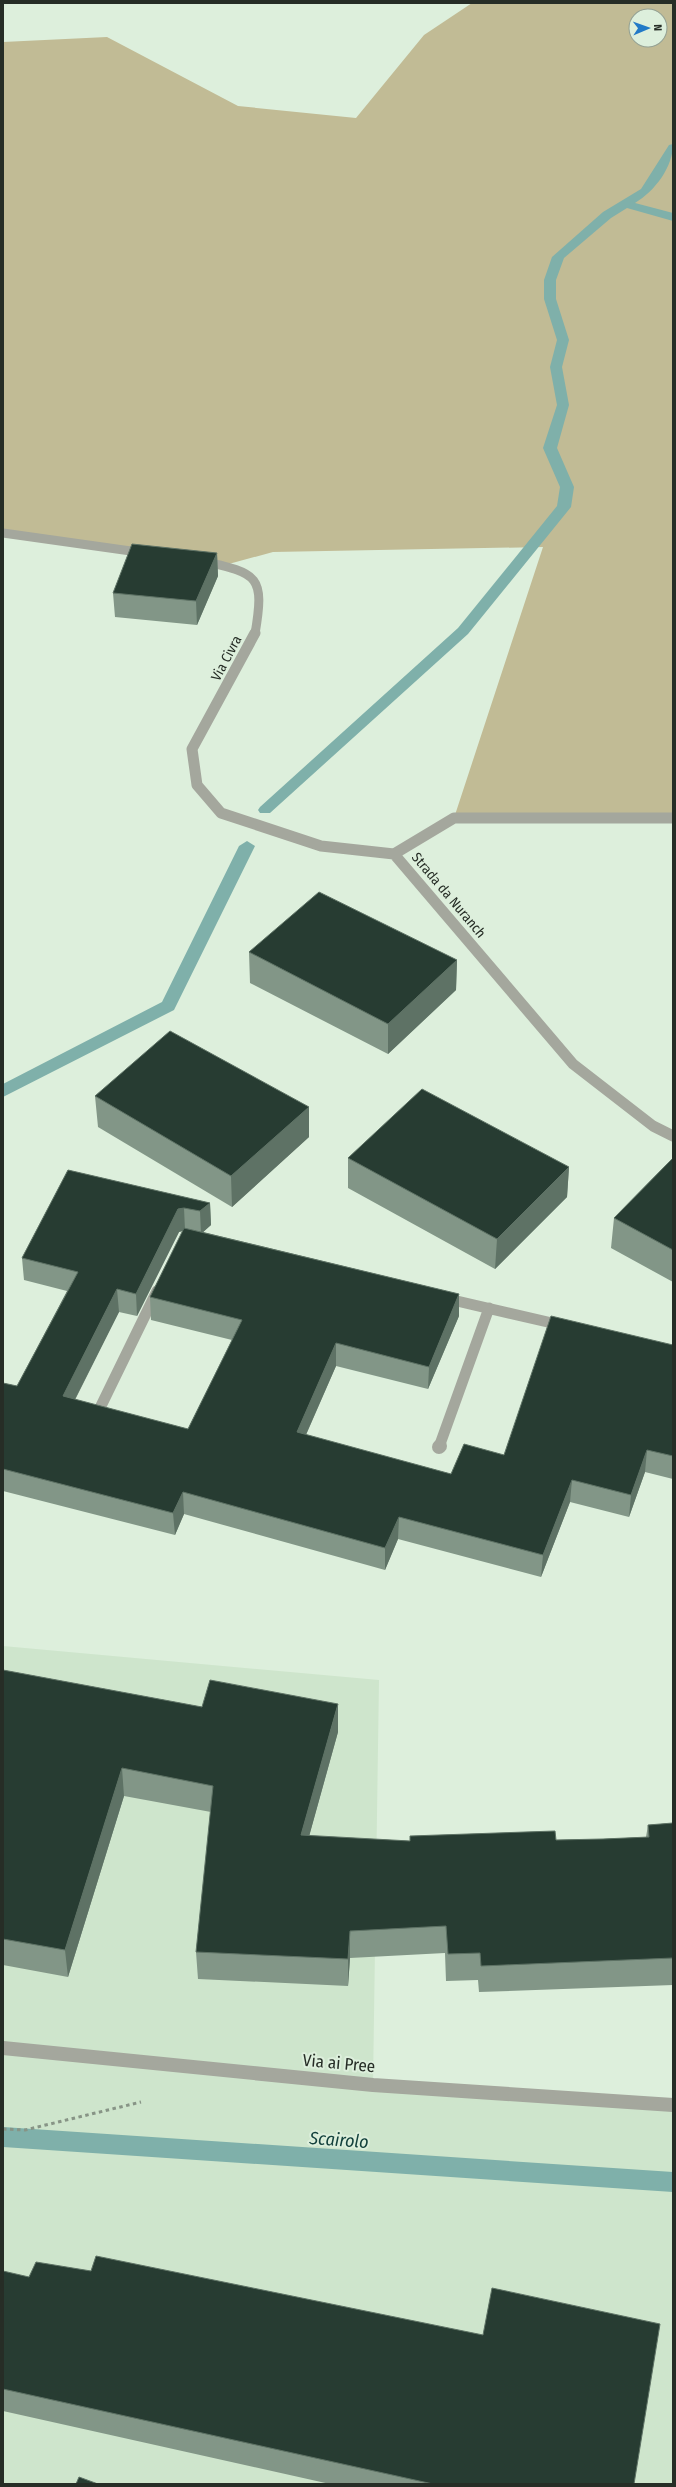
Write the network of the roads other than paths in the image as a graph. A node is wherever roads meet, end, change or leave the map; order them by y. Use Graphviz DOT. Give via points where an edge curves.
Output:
graph roads {
  1 [pos="3,533"];
  2 [pos="156,555"];
  3 [pos="194,560"];
  4 [pos="673,818"];
  5 [pos="394,854"];
  6 [pos="673,1136"];
  7 [pos="163,1279"];
  8 [pos="428,1294"];
  9 [pos="489,1308"];
  10 [pos="574,1328"];
  11 [pos="100,1408"];
  12 [pos="439,1447"];
  13 [pos="3,2048"];
  14 [pos="673,2105"];
  1 -- 2 [label="street"];
  3 -- 5 [label="street, Via Civra" via="242,570 253,578 260,596 255,634 192,749 197,785 222,813 321,846"];
  4 -- 5 [label="street, Strada da Nuranch" via="454,818"];
  5 -- 6 [label="street, Strada da Nuranch" via="573,1064 654,1126"];
  7 -- 11 [label="street"];
  8 -- 9 [label="street"];
  9 -- 10 [label="street"];
  9 -- 12 [label="street"];
  13 -- 14 [label="street, Via ai Pree" via="366,2084"];
}
